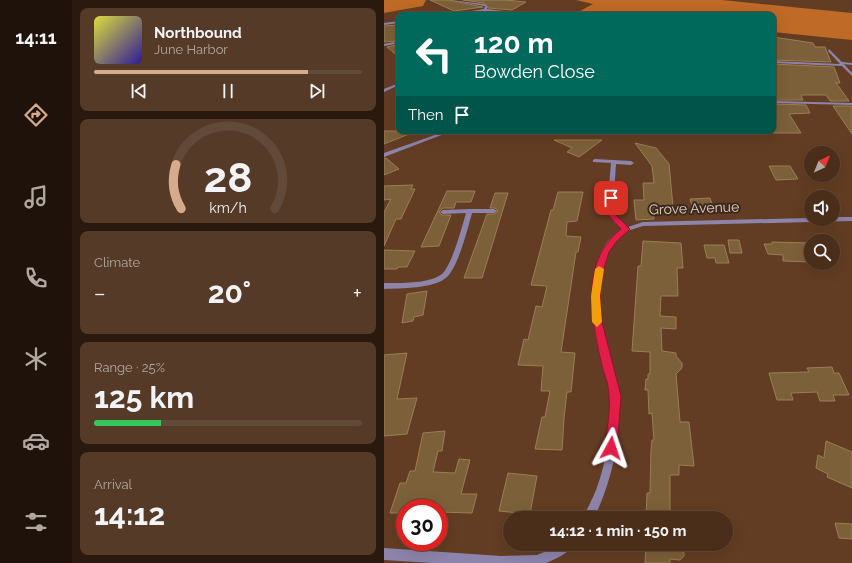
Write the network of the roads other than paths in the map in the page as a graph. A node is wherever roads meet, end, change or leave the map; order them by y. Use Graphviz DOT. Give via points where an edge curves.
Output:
graph roads {
  1 [pos="451,0"];
  2 [pos="485,10"];
  3 [pos="470,12"];
  4 [pos="505,12"];
  5 [pos="396,22"];
  6 [pos="384,24"];
  7 [pos="394,43"];
  8 [pos="384,45"];
  9 [pos="830,50"];
  10 [pos="776,62"];
  11 [pos="842,64"];
  12 [pos="852,64"];
  13 [pos="852,75"];
  14 [pos="396,85"];
  15 [pos="384,91"];
  16 [pos="776,102"];
  17 [pos="852,104"];
  18 [pos="442,134"];
  19 [pos="384,155"];
  20 [pos="595,161"];
  21 [pos="614,162"];
  22 [pos="631,163"];
  23 [pos="470,211"];
  24 [pos="494,211"];
  25 [pos="443,212"];
  26 [pos="852,219"];
  27 [pos="626,229"];
  28 [pos="384,286"];
  29 [pos="592,511"];
  30 [pos="557,551"];
  31 [pos="384,554"];
  1 -- 2 [label="street" via="483,4 486,6"];
  2 -- 3 [label="street"];
  2 -- 4 [label="street"];
  5 -- 6 [label="street"];
  7 -- 8 [label="street"];
  9 -- 11 [label="street"];
  10 -- 11 [label="street"];
  11 -- 12 [label="street"];
  11 -- 13 [label="street"];
  14 -- 15 [label="street"];
  16 -- 17 [label="street"];
  18 -- 19 [label="street"];
  20 -- 21 [label="street"];
  21 -- 22 [label="street"];
  21 -- 27 [label="street" via="610,210 616,221"];
  23 -- 24 [label="street"];
  23 -- 25 [label="street"];
  23 -- 28 [label="street" via="445,275 430,282"];
  26 -- 27 [label="street, Grove Avenue" via="643,224"];
  27 -- 29 [label="street, Grove Avenue" via="613,240 605,252 598,272 597,322 615,402 607,468"];
  30 -- 31 [label="street" via="537,561 501,562"];
}
